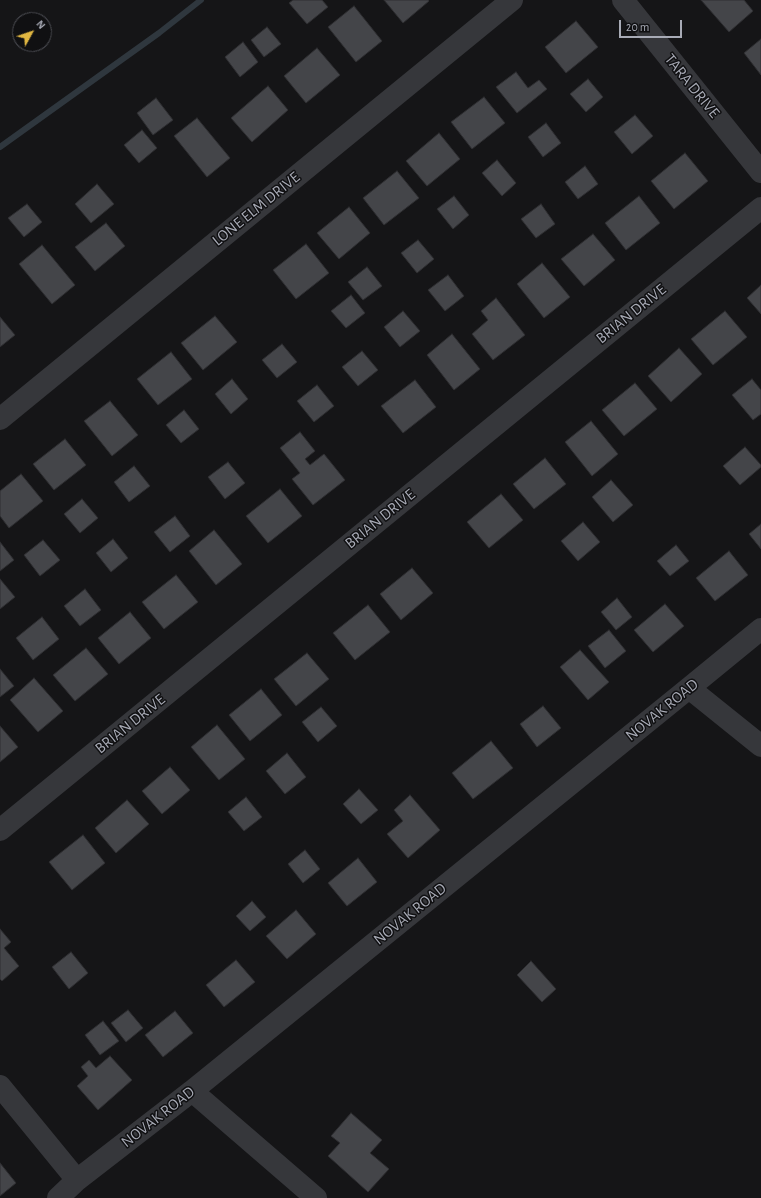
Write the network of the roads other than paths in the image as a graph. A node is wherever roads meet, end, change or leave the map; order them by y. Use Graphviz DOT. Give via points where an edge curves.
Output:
graph roads {
  1 [pos="512,0"];
  2 [pos="623,0"];
  3 [pos="761,172"];
  4 [pos="761,208"];
  5 [pos="0,419"];
  6 [pos="761,629"];
  7 [pos="689,688"];
  8 [pos="761,746"];
  9 [pos="0,830"];
  10 [pos="0,1086"];
  11 [pos="192,1091"];
  12 [pos="77,1180"];
  13 [pos="58,1198"];
  14 [pos="316,1198"];
  1 -- 5 [label="street, LONE ELM DRIVE"];
  2 -- 3 [label="street, TARA DRIVE"];
  4 -- 9 [label="street, BRIAN DRIVE"];
  6 -- 7 [label="street, NOVAK ROAD"];
  7 -- 8 [label="street"];
  7 -- 11 [label="street, NOVAK ROAD"];
  10 -- 12 [label="street"];
  11 -- 12 [label="street, NOVAK ROAD"];
  11 -- 14 [label="street"];
  12 -- 13 [label="street, NOVAK ROAD"];
}
